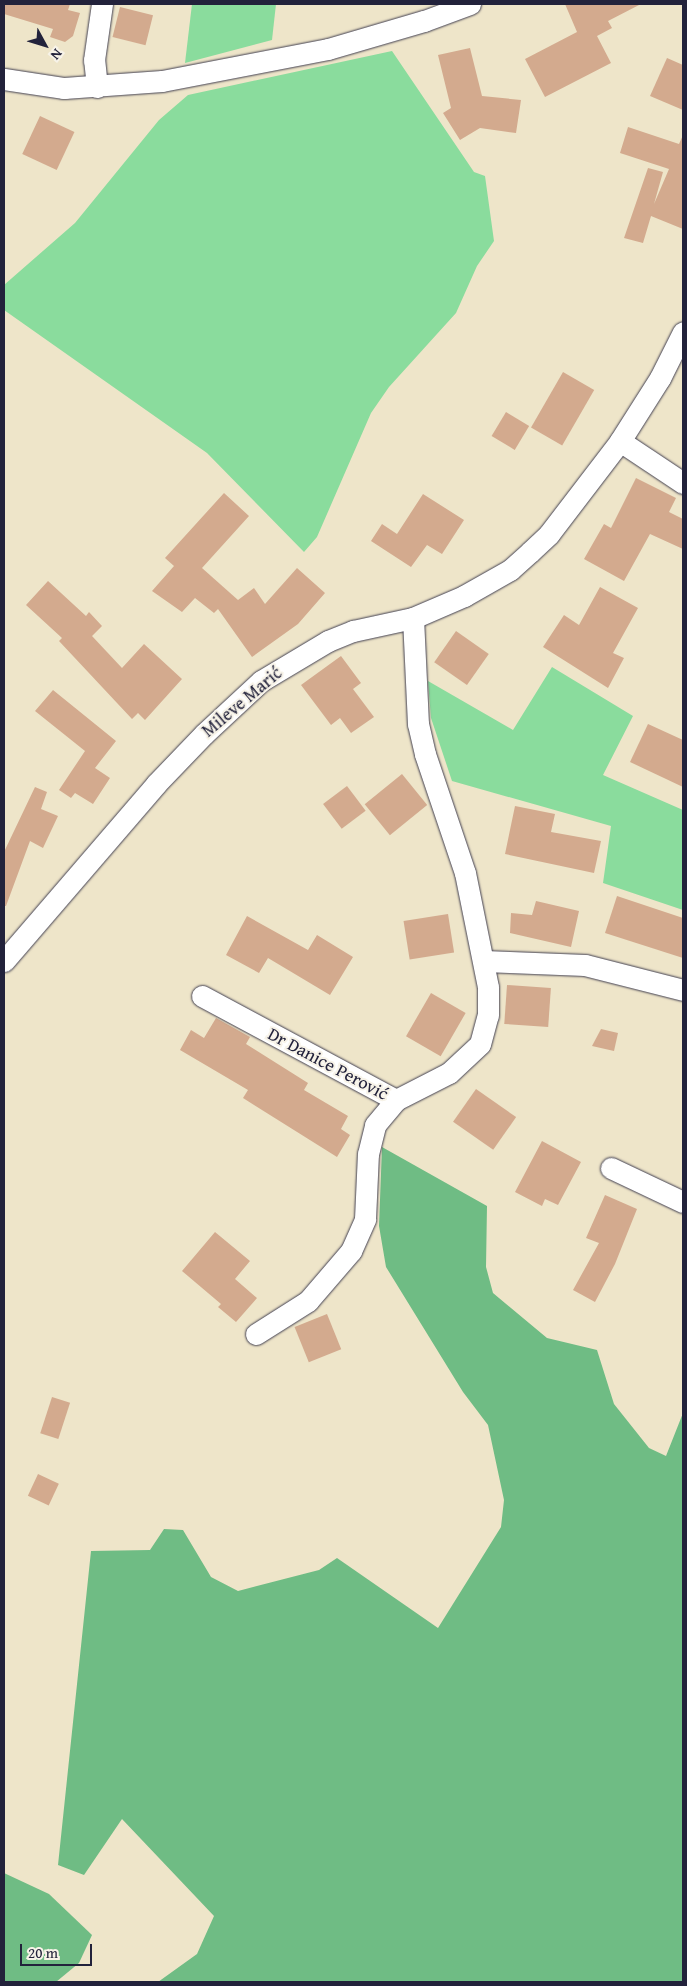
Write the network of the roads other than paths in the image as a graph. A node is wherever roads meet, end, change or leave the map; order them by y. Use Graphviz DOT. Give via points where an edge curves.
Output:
graph roads {
  1 [pos="102,4"];
  2 [pos="470,4"];
  3 [pos="4,79"];
  4 [pos="97,87"];
  5 [pos="683,332"];
  6 [pos="620,441"];
  7 [pos="683,483"];
  8 [pos="413,618"];
  9 [pos="4,961"];
  10 [pos="484,961"];
  11 [pos="683,990"];
  12 [pos="202,996"];
  13 [pos="396,1100"];
  14 [pos="611,1168"];
  15 [pos="683,1202"];
  16 [pos="256,1334"];
  1 -- 4 [label="street" via="94,60"];
  2 -- 4 [label="street" via="424,22 328,49 162,80"];
  3 -- 4 [label="street" via="64,88"];
  5 -- 6 [label="street, Mileve Marić" via="660,378"];
  6 -- 7 [label="street"];
  6 -- 8 [label="street, Mileve Marić" via="549,534 510,570"];
  8 -- 9 [label="street, Mileve Marić" via="353,631 328,641 261,681 204,734 117,827"];
  8 -- 10 [label="street, Dr Danice Perović" via="418,724 425,754 466,873"];
  10 -- 11 [label="street" via="585,965"];
  10 -- 13 [label="street, Dr Danice Perović" via="488,1015 480,1044 449,1073"];
  12 -- 13 [label="street, Dr Danice Perović"];
  13 -- 16 [label="street" via="375,1125 368,1154 365,1219 351,1251 308,1301"];
  14 -- 15 [label="street"];
}
